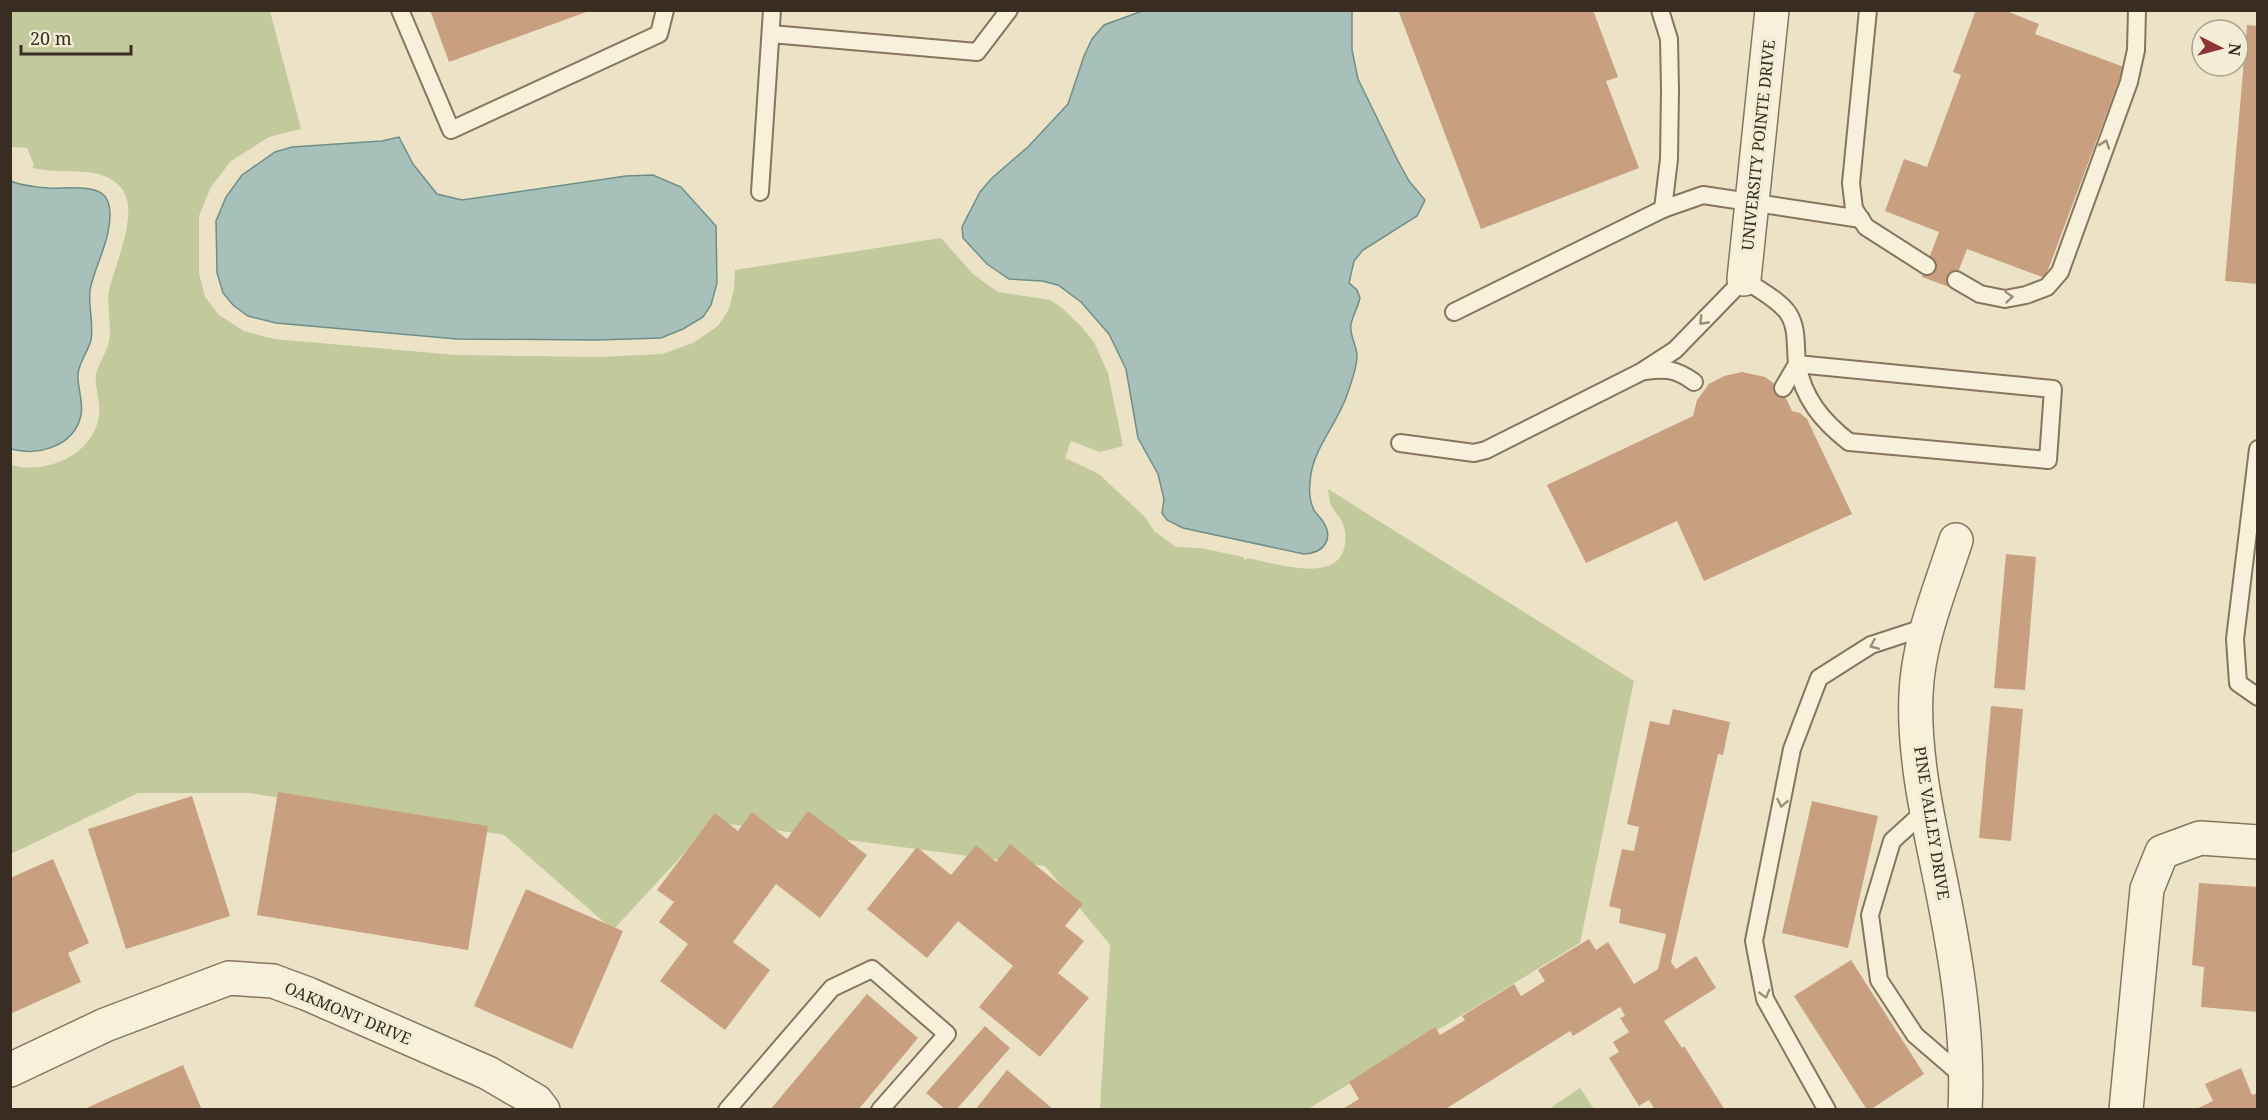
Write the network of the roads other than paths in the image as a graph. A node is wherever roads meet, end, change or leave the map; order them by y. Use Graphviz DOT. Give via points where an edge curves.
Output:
graph roads {
  1 [pos="400,10"];
  2 [pos="664,10"];
  3 [pos="772,10"];
  4 [pos="1009,10"];
  5 [pos="1660,10"];
  6 [pos="1772,10"];
  7 [pos="1868,10"];
  8 [pos="2137,10"];
  9 [pos="771,34"];
  10 [pos="760,192"];
  11 [pos="1751,202"];
  12 [pos="1663,209"];
  13 [pos="1861,219"];
  14 [pos="1926,266"];
  15 [pos="1744,279"];
  16 [pos="1956,280"];
  17 [pos="1454,312"];
  18 [pos="1797,364"];
  19 [pos="1641,372"];
  20 [pos="1694,382"];
  21 [pos="1783,388"];
  22 [pos="1400,443"];
  23 [pos="2258,449"];
  24 [pos="1956,540"];
  25 [pos="1929,626"];
  26 [pos="2258,697"];
  27 [pos="1927,809"];
  28 [pos="2258,842"];
  29 [pos="10,1070"];
  30 [pos="1966,1094"];
  31 [pos="543,1110"];
  32 [pos="727,1110"];
  33 [pos="880,1110"];
  34 [pos="1827,1110"];
  35 [pos="2126,1110"];
  1 -- 2 [label="lane" via="451,130 659,34"];
  3 -- 9 [label="lane"];
  4 -- 9 [label="lane" via="977,52"];
  5 -- 12 [label="lane" via="1669,39 1670,90 1669,159"];
  6 -- 11 [label="street, UNIVERSITY POINTE DRIVE"];
  7 -- 13 [label="lane" via="1851,183 1854,209"];
  16 -- 8 [label="lane, one-way" via="1980,294 2005,299 2048,287 2060,272 2129,82 2136,50"];
  9 -- 10 [label="lane"];
  11 -- 12 [label="lane" via="1703,195"];
  11 -- 13 [label="lane"];
  11 -- 15 [label="street, UNIVERSITY POINTE DRIVE"];
  12 -- 17 [label="lane"];
  13 -- 14 [label="lane"];
  15 -- 18 [label="lane" via="1788,313 1794,327"];
  15 -- 19 [label="lane, one-way" via="1675,350"];
  18 -- 18 [label="lane" via="1816,411 1849,442 2048,460 2053,388"];
  18 -- 21 [label="lane"];
  19 -- 20 [label="lane" via="1664,369 1682,373"];
  19 -- 22 [label="lane" via="1486,450 1474,453"];
  23 -- 26 [label="lane" via="2235,639 2238,683"];
  24 -- 25 [label="street, PINE VALLEY DRIVE"];
  25 -- 27 [label="street, PINE VALLEY DRIVE" via="1916,694"];
  25 -- 34 [label="lane, one-way" via="1871,645 1819,678 1792,749 1754,941 1765,999"];
  27 -- 30 [label="street, PINE VALLEY DRIVE" via="1960,990"];
  27 -- 30 [label="lane" via="1892,841 1870,915 1879,980 1915,1035"];
  28 -- 35 [label="street" via="2200,838 2162,852 2147,889"];
  29 -- 31 [label="street, OAKMONT DRIVE" via="105,1025 229,978 273,981 488,1073 536,1101"];
  32 -- 33 [label="lane" via="832,988 872,969 946,1034"];
}
